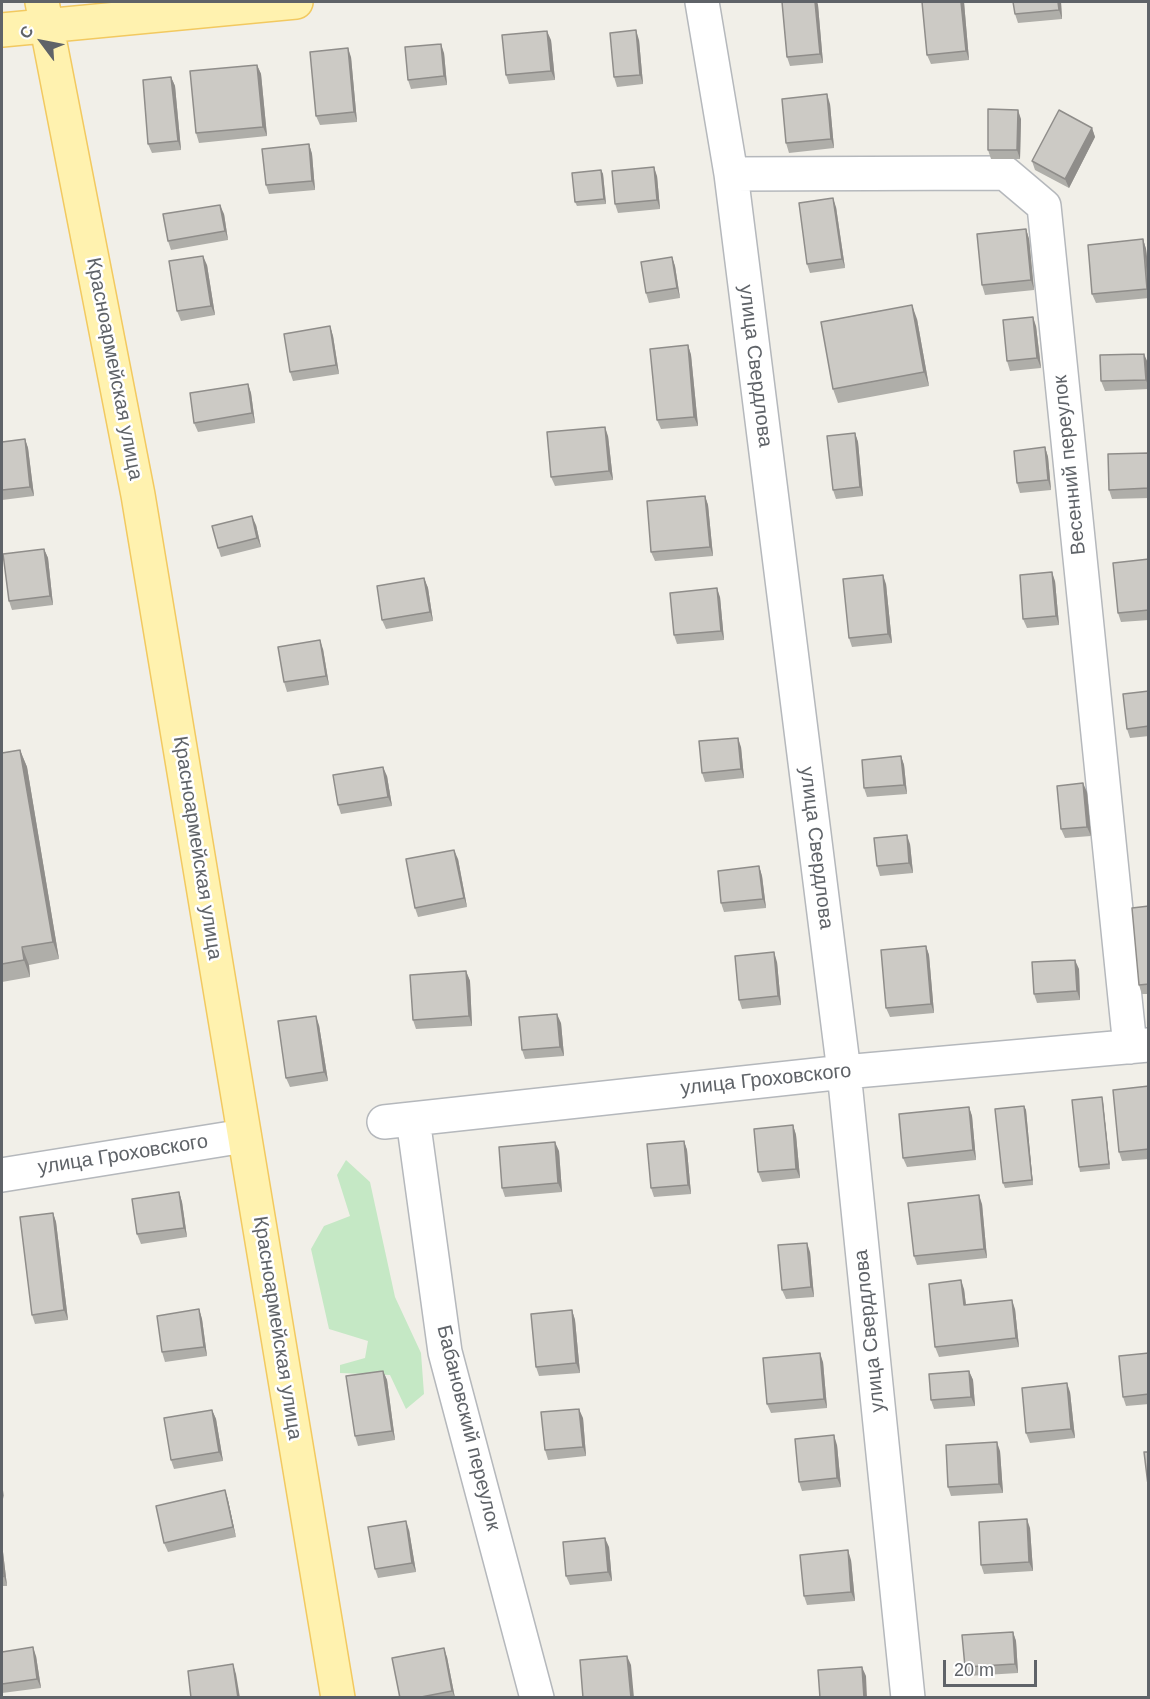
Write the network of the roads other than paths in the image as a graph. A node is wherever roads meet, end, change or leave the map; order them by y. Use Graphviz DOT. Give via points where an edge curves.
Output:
graph roads {
  1 [pos="285,2"];
  2 [pos="702,2"];
  3 [pos="44,13"];
  4 [pos="2,30"];
  5 [pos="731,174"];
  6 [pos="1139,1046"];
  7 [pos="844,1072"];
  8 [pos="399,1121"];
  9 [pos="244,1136"];
  10 [pos="2,1175"];
  11 [pos="338,1698"];
  12 [pos="537,1698"];
  13 [pos="908,1698"];
  1 -- 3 [label="main road"];
  2 -- 5 [label="street, улица Свердлова"];
  3 -- 4 [label="main road"];
  3 -- 9 [label="main road, Красноармейская улица" via="138,495"];
  5 -- 6 [label="street, Весенний переулок" via="1005,173 1044,206"];
  5 -- 7 [label="street, улица Свердлова"];
  6 -- 7 [label="street, улица Гроховского"];
  7 -- 8 [label="street, улица Гроховского"];
  7 -- 13 [label="street, улица Свердлова"];
  8 -- 12 [label="street, Бабановский переулок" via="445,1352"];
  9 -- 10 [label="street, улица Гроховского"];
  9 -- 11 [label="main road, Красноармейская улица"];
}
